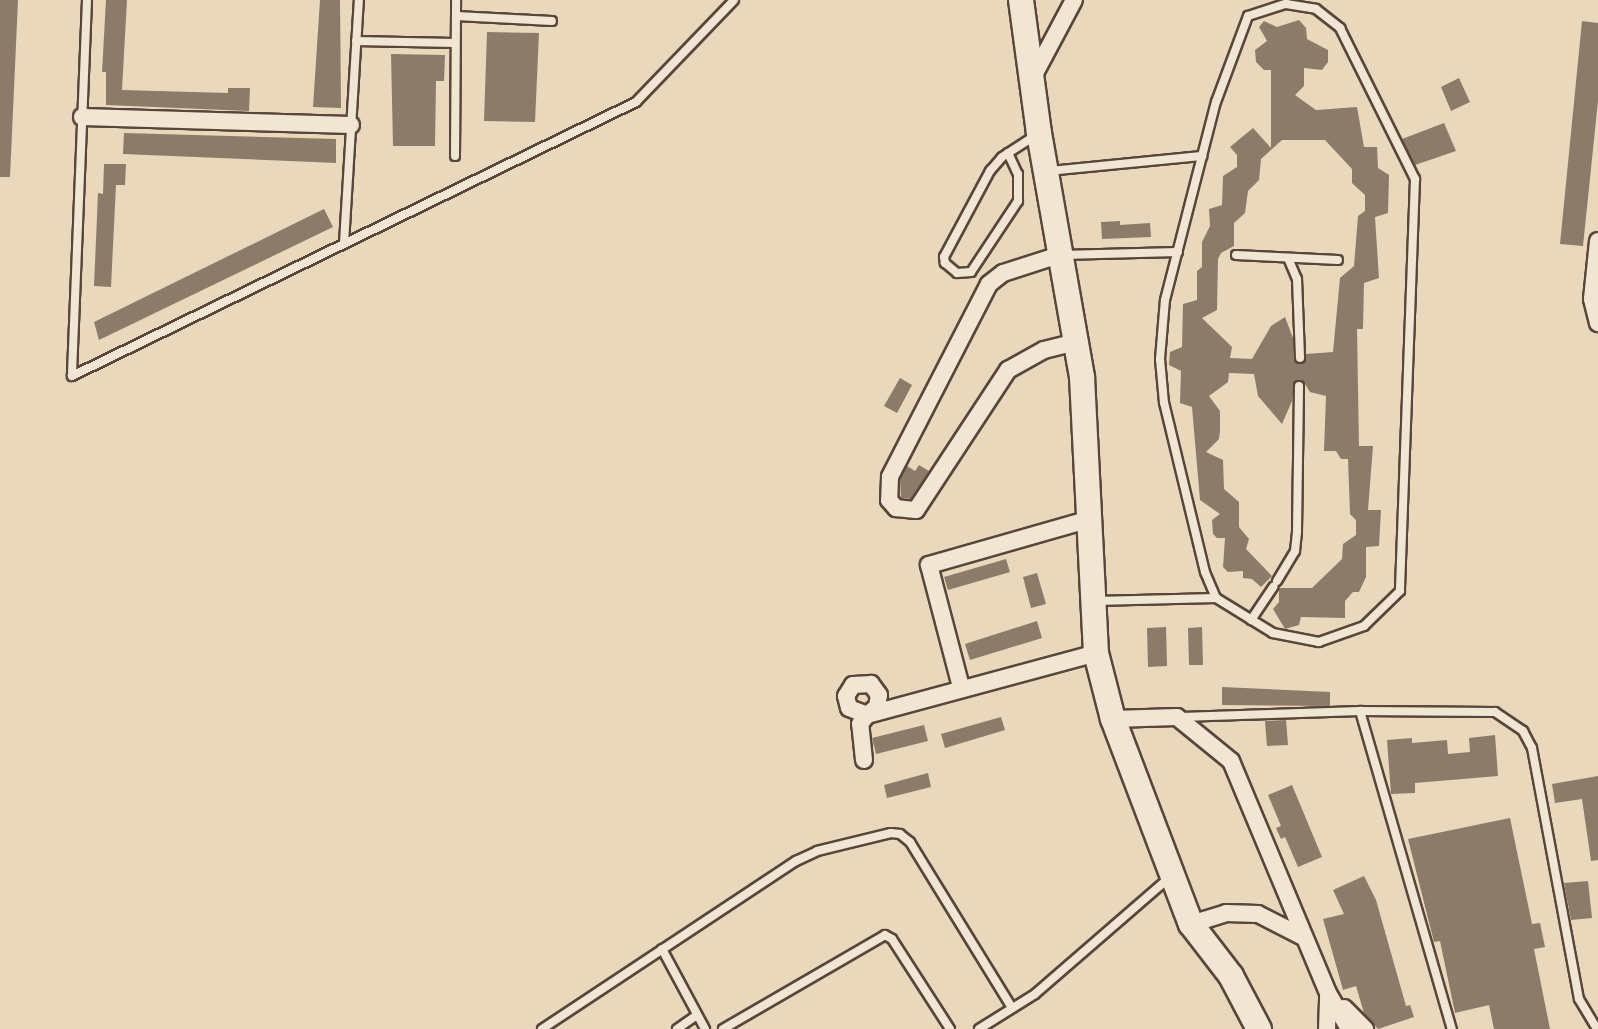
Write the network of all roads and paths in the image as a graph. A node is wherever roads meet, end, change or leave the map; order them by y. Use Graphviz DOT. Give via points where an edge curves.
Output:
graph roads {
  1 [pos="87,0"];
  2 [pos="358,0"];
  3 [pos="456,0"];
  4 [pos="734,0"];
  5 [pos="1021,0"];
  6 [pos="1074,0"];
  7 [pos="456,16"];
  8 [pos="552,21"];
  9 [pos="356,41"];
  10 [pos="455,43"];
  11 [pos="1033,77"];
  12 [pos="82,117"];
  13 [pos="351,125"];
  14 [pos="1039,133"];
  15 [pos="1008,153"];
  16 [pos="455,156"];
  17 [pos="1202,156"];
  18 [pos="1045,171"];
  19 [pos="1598,242"];
  20 [pos="344,243"];
  21 [pos="1178,252"];
  22 [pos="1059,255"];
  23 [pos="1236,255"];
  24 [pos="1288,258"];
  25 [pos="1338,260"];
  26 [pos="1598,322"];
  27 [pos="1075,342"];
  28 [pos="1300,358"];
  29 [pos="1299,386"];
  30 [pos="1090,519"];
  31 [pos="1216,598"];
  32 [pos="1095,601"];
  33 [pos="1251,620"];
  34 [pos="1096,653"];
  35 [pos="961,687"];
  36 [pos="1360,711"];
  37 [pos="1177,717"];
  38 [pos="1113,719"];
  39 [pos="864,760"];
  40 [pos="1173,875"];
  41 [pos="1191,924"];
  42 [pos="1303,937"];
  43 [pos="662,949"];
  44 [pos="1328,993"];
  45 [pos="1012,1008"];
  46 [pos="698,1015"];
  47 [pos="542,1029"];
  48 [pos="677,1029"];
  49 [pos="705,1029"];
  50 [pos="723,1029"];
  51 [pos="950,1029"];
  52 [pos="980,1029"];
  53 [pos="1259,1029"];
  54 [pos="1327,1029"];
  55 [pos="1349,1029"];
  56 [pos="1365,1029"];
  57 [pos="1452,1029"];
  58 [pos="1597,1029"];
  1 -- 12 [label="lane"];
  2 -- 9 [label="lane"];
  3 -- 7 [label="lane"];
  4 -- 20 [label="lane" via="636,102"];
  5 -- 11 [label="street"];
  6 -- 11 [label="street"];
  7 -- 8 [label="lane"];
  7 -- 10 [label="lane"];
  9 -- 10 [label="lane"];
  9 -- 13 [label="lane"];
  10 -- 16 [label="lane"];
  11 -- 14 [label="street"];
  12 -- 13 [label="street"];
  12 -- 20 [label="lane" via="72,376"];
  13 -- 20 [label="lane"];
  14 -- 15 [label="lane"];
  14 -- 18 [label="street"];
  15 -- 15 [label="lane" via="990,171 944,257 945,264 957,273 971,272 1018,201 1018,174"];
  17 -- 18 [label="lane"];
  17 -- 21 [label="lane"];
  17 -- 33 [label="lane" via="1216,102 1248,16 1286,4 1316,9 1340,27 1415,179 1400,591 1364,626 1319,642 1273,633"];
  18 -- 22 [label="street"];
  19 -- 26 [label="street" via="1592,298"];
  21 -- 22 [label="lane"];
  21 -- 31 [label="lane" via="1165,300 1160,359 1164,403 1205,572"];
  22 -- 27 [label="street"];
  22 -- 27 [label="street" via="1004,273 989,284 890,477 889,500 896,508 916,510 1008,370 1044,350"];
  23 -- 24 [label="lane"];
  24 -- 25 [label="lane"];
  24 -- 28 [label="lane" via="1297,279"];
  27 -- 30 [label="street" via="1082,377"];
  29 -- 33 [label="lane" via="1295,551"];
  30 -- 32 [label="street"];
  30 -- 35 [label="street" via="929,565"];
  31 -- 32 [label="lane"];
  31 -- 33 [label="lane"];
  32 -- 34 [label="street"];
  34 -- 35 [label="street"];
  34 -- 38 [label="street"];
  35 -- 39 [label="street" via="867,715 859,729"];
  36 -- 37 [label="lane"];
  36 -- 57 [label="lane"];
  36 -- 58 [label="lane" via="1495,712 1523,731 1532,748 1579,999"];
  37 -- 38 [label="street"];
  37 -- 42 [label="street" via="1231,761"];
  38 -- 40 [label="street"];
  40 -- 41 [label="street"];
  40 -- 45 [label="lane" via="1049,982"];
  41 -- 42 [label="street" via="1226,913 1258,914"];
  41 -- 53 [label="street" via="1231,976"];
  42 -- 44 [label="street"];
  43 -- 45 [label="lane" via="817,851 900,834 910,842"];
  43 -- 46 [label="lane"];
  43 -- 47 [label="lane"];
  44 -- 54 [label="street"];
  44 -- 55 [label="street"];
  44 -- 56 [label="street"];
  45 -- 52 [label="lane"];
  46 -- 48 [label="lane"];
  46 -- 49 [label="lane"];
  50 -- 51 [label="lane" via="885,935 892,939"];
}
